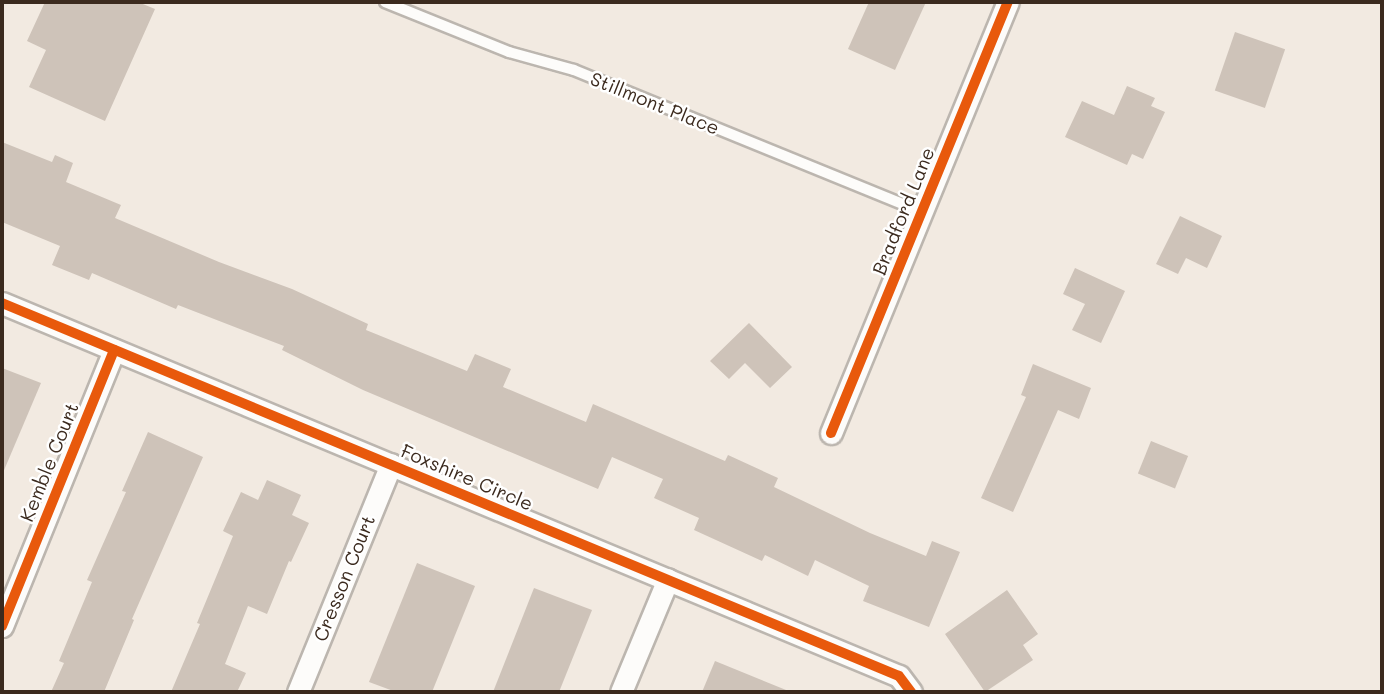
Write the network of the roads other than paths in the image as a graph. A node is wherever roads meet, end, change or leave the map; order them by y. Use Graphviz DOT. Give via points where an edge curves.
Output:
graph roads {
  1 [pos="385,2"];
  2 [pos="1009,2"];
  3 [pos="922,212"];
  4 [pos="2,303"];
  5 [pos="114,350"];
  6 [pos="831,433"];
  7 [pos="391,464"];
  8 [pos="667,579"];
  9 [pos="2,626"];
  10 [pos="298,692"];
  11 [pos="621,692"];
  12 [pos="911,692"];
  1 -- 3 [label="lane, Stillmont Place" via="509,52 604,82"];
  2 -- 3 [label="street, Bradford Lane"];
  3 -- 6 [label="street, Bradford Lane"];
  4 -- 5 [label="street, Foxshire Circle"];
  5 -- 7 [label="street, Foxshire Circle"];
  5 -- 9 [label="street, Kemble Court"];
  7 -- 8 [label="street, Foxshire Circle"];
  7 -- 10 [label="street, Cresson Court"];
  8 -- 11 [label="street"];
  8 -- 12 [label="street, Foxshire Circle" via="899,676"];
}
